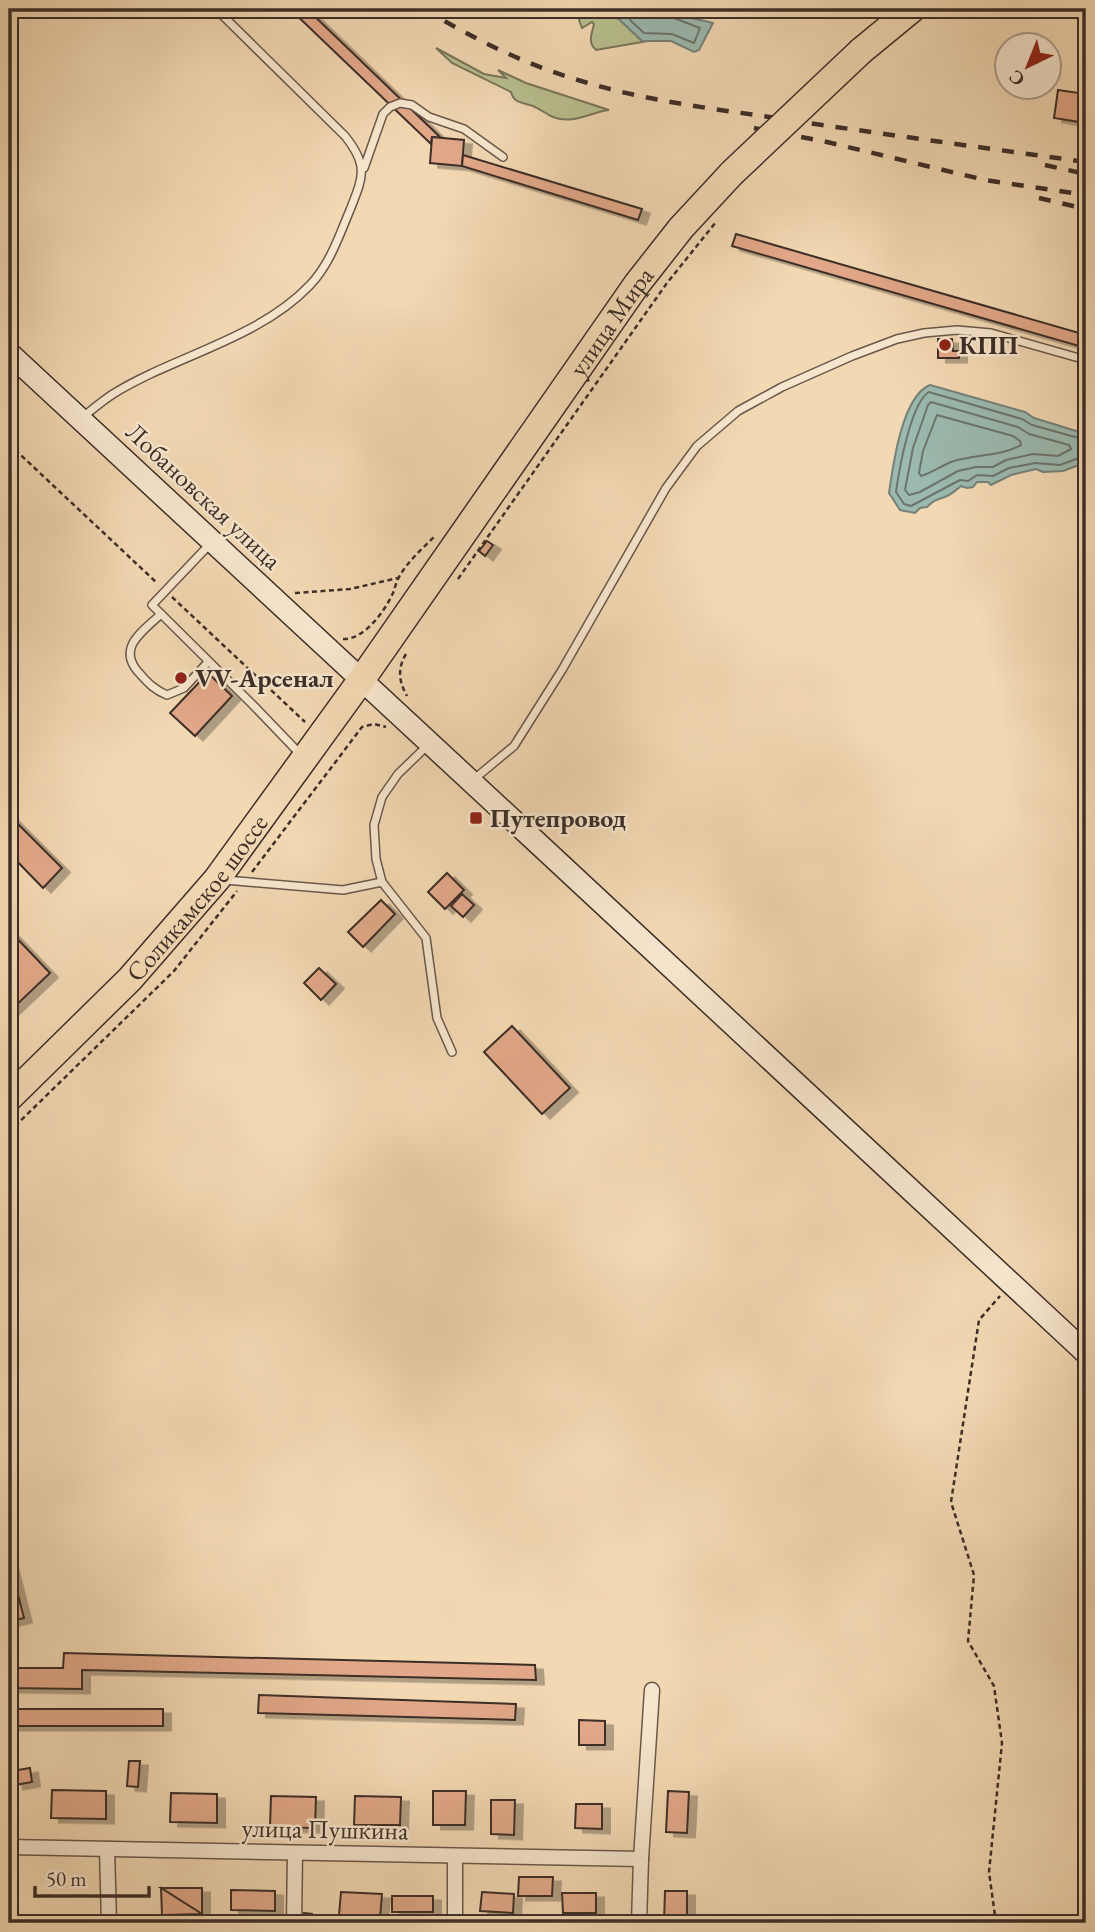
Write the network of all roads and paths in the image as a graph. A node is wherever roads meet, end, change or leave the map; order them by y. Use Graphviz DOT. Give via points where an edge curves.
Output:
graph roads {
  1 [pos="216,9"];
  2 [pos="912,9"];
  3 [pos="503,157"];
  4 [pos="363,172"];
  5 [pos="721,216"];
  6 [pos="9,352"];
  7 [pos="1086,360"];
  8 [pos="80,419"];
  9 [pos="212,542"];
  10 [pos="414,556"];
  11 [pos="398,578"];
  12 [pos="457,580"];
  13 [pos="286,594"];
  14 [pos="160,614"];
  15 [pos="337,638"];
  16 [pos="408,652"];
  17 [pos="208,662"];
  18 [pos="362,679"];
  19 [pos="408,698"];
  20 [pos="362,727"];
  21 [pos="391,728"];
  22 [pos="430,743"];
  23 [pos="304,758"];
  24 [pos="472,781"];
  25 [pos="217,879"];
  26 [pos="382,882"];
  27 [pos="452,1052"];
  28 [pos="9,1098"];
  29 [pos="1011,1283"];
  30 [pos="1086,1353"];
  31 [pos="652,1690"];
  32 [pos="9,1847"];
  33 [pos="107,1849"];
  34 [pos="295,1853"];
  35 [pos="455,1856"];
  36 [pos="641,1859"];
  37 [pos="108,1923"];
  38 [pos="294,1923"];
  39 [pos="456,1923"];
  40 [pos="639,1923"];
  41 [pos="996,1923"];
  1 -- 4 [label="lane" via="345,136"];
  2 -- 18 [label="highway, улица Мира, bridge" via="732,173 681,228 637,284"];
  3 -- 4 [label="lane" via="464,130 400,103 383,114"];
  4 -- 8 [label="lane" via="329,258 310,285 239,334 114,394"];
  5 -- 12 [label="path" via="667,283"];
  6 -- 8 [label="street, Лобановская улица"];
  7 -- 24 [label="lane" via="991,333 932,332 852,356 738,411 697,446 666,488 514,746"];
  8 -- 9 [label="street, Лобановская улица"];
  9 -- 14 [label="lane" via="152,605"];
  9 -- 18 [label="street, Лобановская улица"];
  10 -- 11 [label="path"];
  11 -- 13 [label="path" via="350,589"];
  11 -- 15 [label="path" via="393,594 362,634"];
  14 -- 17 [label="lane"];
  14 -- 17 [label="lane" via="133,642 129,656 133,667 155,690 167,695 184,688"];
  16 -- 19 [label="path" via="400,682"];
  17 -- 23 [label="lane"];
  18 -- 22 [label="street, Лобановская улица"];
  18 -- 23 [label="highway, Соликамское шоссе"];
  20 -- 21 [label="path"];
  22 -- 24 [label="street, Лобановская улица"];
  22 -- 26 [label="lane" via="382,797 374,825"];
  23 -- 25 [label="highway, Соликамское шоссе"];
  24 -- 29 [label="street, Лобановская улица"];
  25 -- 26 [label="lane" via="343,890"];
  25 -- 28 [label="highway, Соликамское шоссе" via="130,979"];
  26 -- 27 [label="lane" via="426,938 437,1018"];
  29 -- 30 [label="street, Лобановская улица"];
  29 -- 41 [label="path" via="979,1320 951,1502 974,1575 968,1641 994,1686 1002,1743 989,1872"];
  31 -- 36 [label="street"];
  32 -- 33 [label="street, улица Пушкина"];
  33 -- 34 [label="street, улица Пушкина"];
  33 -- 37 [label="street"];
  34 -- 35 [label="street, улица Пушкина"];
  34 -- 38 [label="street"];
  35 -- 36 [label="street, улица Пушкина"];
  35 -- 39 [label="street"];
  36 -- 40 [label="street"];
}
